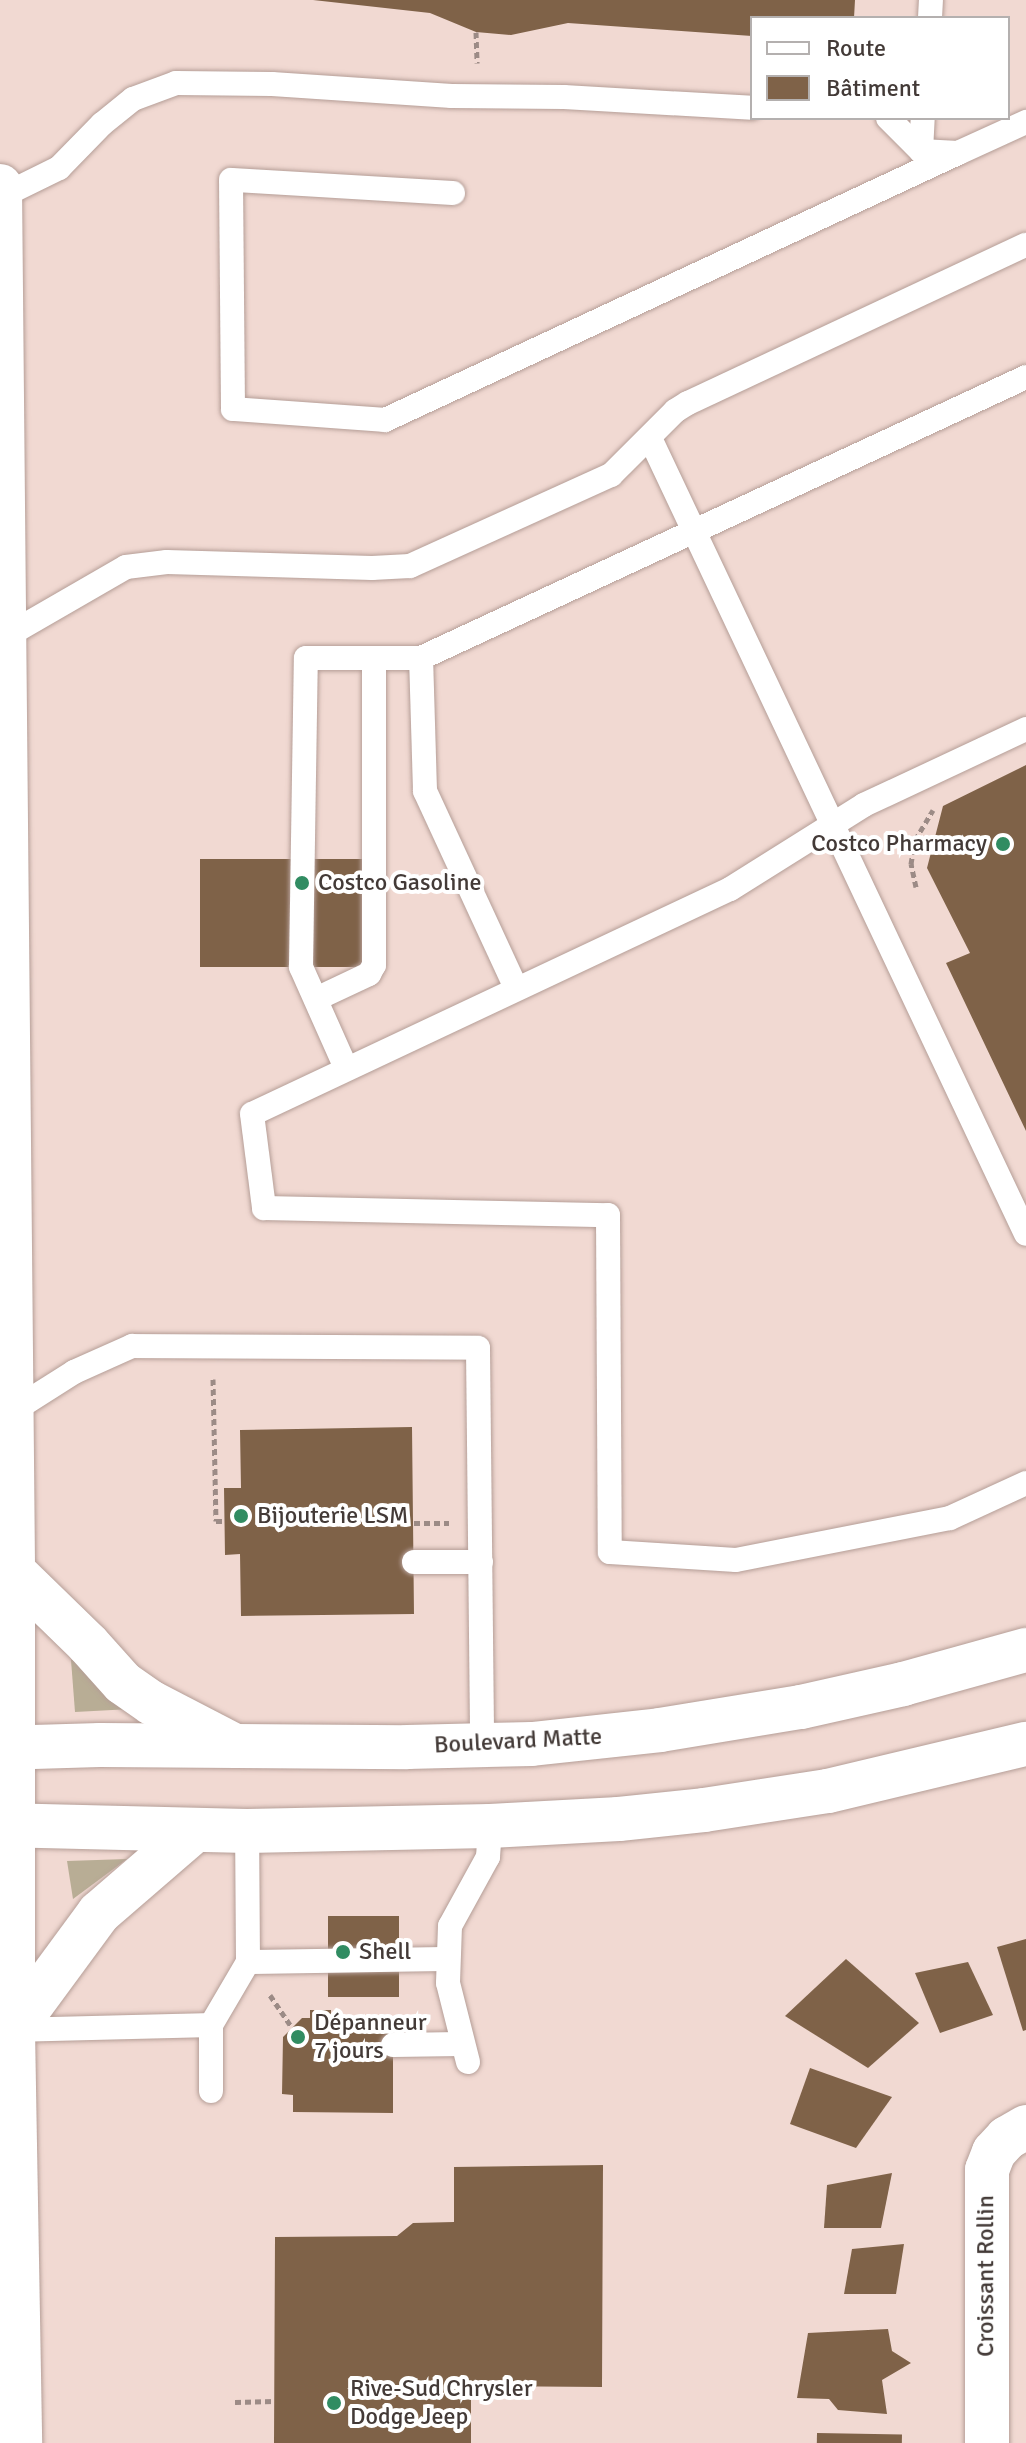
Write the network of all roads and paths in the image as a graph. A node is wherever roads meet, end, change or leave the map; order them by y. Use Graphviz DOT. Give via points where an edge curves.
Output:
graph roads {
  1 [pos="750,108"];
  2 [pos="890,120"];
  3 [pos="923,120"];
  4 [pos="1026,122"];
  5 [pos="921,151"];
  6 [pos="958,153"];
  7 [pos="0,186"];
  8 [pos="453,193"];
  9 [pos="0,197"];
  10 [pos="1026,245"];
  11 [pos="1026,377"];
  12 [pos="650,438"];
  13 [pos="695,532"];
  14 [pos="3,638"];
  15 [pos="421,658"];
  16 [pos="374,659"];
  17 [pos="1026,729"];
  18 [pos="940,800"];
  19 [pos="832,823"];
  20 [pos="915,840"];
  21 [pos="934,842"];
  22 [pos="916,887"];
  23 [pos="516,988"];
  24 [pos="316,999"];
  25 [pos="346,1068"];
  26 [pos="1026,1234"];
  27 [pos="213,1410"];
  28 [pos="11,1412"];
  29 [pos="6,1480"];
  30 [pos="1026,1483"];
  31 [pos="224,1521"];
  32 [pos="414,1523"];
  33 [pos="436,1523"];
  34 [pos="414,1562"];
  35 [pos="481,1562"];
  36 [pos="13,1571"];
  37 [pos="1026,1650"];
  38 [pos="231,1744"];
  39 [pos="1026,1744"];
  40 [pos="482,1747"];
  41 [pos="6,1748"];
  42 [pos="6,1825"];
  43 [pos="490,1826"];
  44 [pos="194,1831"];
  45 [pos="247,1831"];
  46 [pos="448,1959"];
  47 [pos="248,1962"];
  48 [pos="211,2025"];
  49 [pos="13,2030"];
  50 [pos="393,2045"];
  51 [pos="7,2084"];
  52 [pos="211,2091"];
  53 [pos="1026,2127"];
  54 [pos="275,2401"];
  55 [pos="235,2402"];
  56 [pos="20,2443"];
  57 [pos="987,2443"];
  1 -- 9 [label="lane" via="194,82 154,89 117,110 59,168"];
  2 -- 5 [label="lane"];
  3 -- 5 [label="lane"];
  4 -- 6 [label="lane"];
  5 -- 6 [label="lane"];
  6 -- 8 [label="lane" via="385,420 233,409 231,180"];
  7 -- 9 [label="main road"];
  9 -- 14 [label="main road"];
  10 -- 12 [label="lane" via="688,403"];
  11 -- 13 [label="lane"];
  12 -- 13 [label="lane"];
  12 -- 14 [label="lane" via="611,475 410,566 167,562 126,567"];
  13 -- 15 [label="lane"];
  13 -- 19 [label="lane"];
  14 -- 28 [label="main road"];
  15 -- 16 [label="lane"];
  15 -- 23 [label="lane" via="425,791"];
  16 -- 24 [label="lane" via="374,965 369,974"];
  16 -- 24 [label="lane" via="306,658 301,967"];
  17 -- 19 [label="lane"];
  18 -- 20 [label="path"];
  19 -- 23 [label="lane" via="730,889"];
  19 -- 26 [label="lane"];
  20 -- 21 [label="path"];
  20 -- 22 [label="path" via="911,864"];
  23 -- 25 [label="lane"];
  24 -- 25 [label="lane"];
  25 -- 30 [label="lane" via="252,1114 264,1208 608,1215 610,1552 736,1560 950,1518"];
  27 -- 31 [label="path" via="216,1521"];
  28 -- 29 [label="main road"];
  28 -- 35 [label="lane" via="74,1372 132,1346 478,1348"];
  29 -- 36 [label="main road"];
  32 -- 33 [label="path"];
  34 -- 35 [label="lane"];
  35 -- 40 [label="lane"];
  36 -- 38 [label="main road" via="123,1683"];
  36 -- 41 [label="main road"];
  37 -- 40 [label="main road, Boulevard Matte" via="801,1707 630,1733"];
  38 -- 40 [label="main road, Boulevard Matte"];
  38 -- 41 [label="main road, Boulevard Matte"];
  39 -- 43 [label="main road" via="894,1778 783,1799 666,1814"];
  41 -- 42 [label="main road"];
  42 -- 44 [label="main road"];
  42 -- 49 [label="main road"];
  43 -- 45 [label="main road"];
  43 -- 46 [label="lane" via="488,1857 450,1926"];
  44 -- 45 [label="main road"];
  44 -- 49 [label="main road" via="99,1913"];
  45 -- 47 [label="lane"];
  46 -- 47 [label="lane"];
  46 -- 50 [label="lane" via="448,1983 464,2053"];
  47 -- 48 [label="lane"];
  48 -- 49 [label="lane"];
  48 -- 52 [label="lane"];
  49 -- 51 [label="main road"];
  51 -- 56 [label="main road"];
  53 -- 57 [label="main road, Croissant Rollin" via="994,2152 987,2170"];
  54 -- 55 [label="path"];
}
